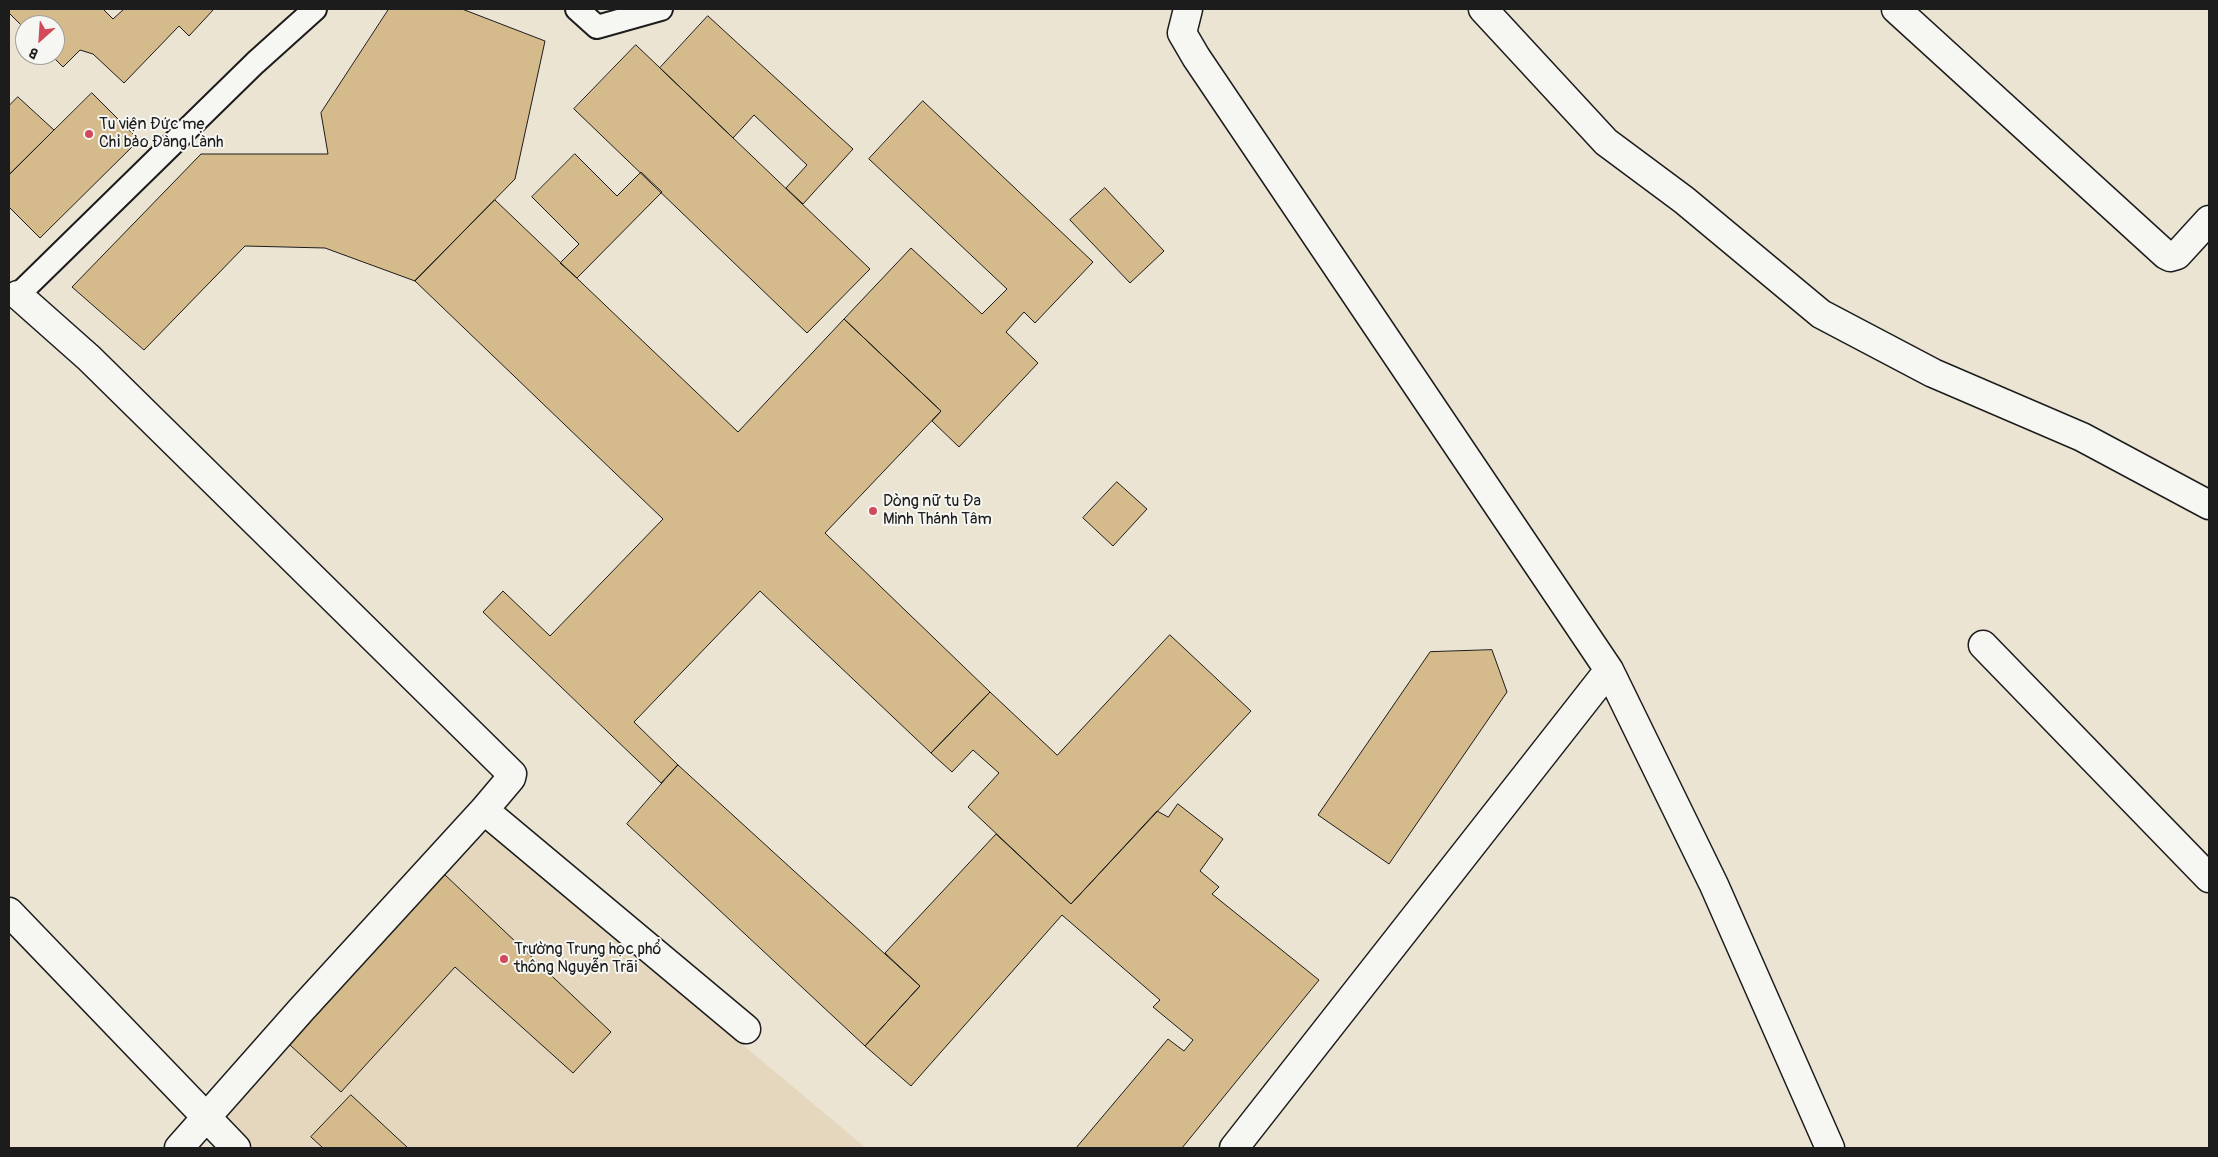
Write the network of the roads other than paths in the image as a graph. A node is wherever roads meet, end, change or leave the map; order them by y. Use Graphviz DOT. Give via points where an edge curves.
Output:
graph roads {
  1 [pos="315,9"];
  2 [pos="577,9"];
  3 [pos="661,9"];
  4 [pos="1188,9"];
  5 [pos="1484,9"];
  6 [pos="1896,9"];
  7 [pos="2209,220"];
  8 [pos="18,295"];
  9 [pos="2209,505"];
  10 [pos="1983,645"];
  11 [pos="1609,670"];
  12 [pos="484,810"];
  13 [pos="2209,878"];
  14 [pos="9,912"];
  15 [pos="746,1030"];
  16 [pos="206,1118"];
  17 [pos="179,1148"];
  18 [pos="236,1148"];
  19 [pos="1234,1148"];
  20 [pos="1830,1148"];
  1 -- 8 [label="lane" via="248,70"];
  2 -- 3 [label="lane" via="597,27"];
  4 -- 11 [label="street" via="1182,33 1196,58"];
  5 -- 9 [label="street" via="1606,142 1684,200 1821,314 1933,373 2082,437"];
  6 -- 7 [label="street" via="2166,255 2177,255"];
  8 -- 12 [label="street" via="89,358 512,774"];
  10 -- 13 [label="street"];
  11 -- 19 [label="street"];
  11 -- 20 [label="street" via="1714,885"];
  12 -- 15 [label="street"];
  12 -- 16 [label="street"];
  14 -- 16 [label="street"];
  16 -- 17 [label="street"];
  16 -- 18 [label="street"];
}
